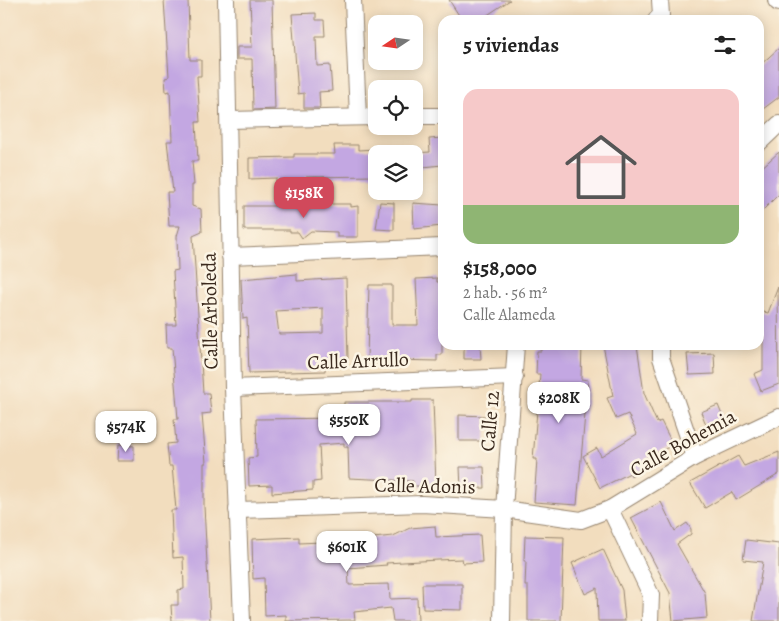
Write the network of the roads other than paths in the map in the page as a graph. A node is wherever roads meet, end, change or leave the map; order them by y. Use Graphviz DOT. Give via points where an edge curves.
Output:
graph roads {
  1 [pos="226,0"];
  2 [pos="353,0"];
  3 [pos="660,0"];
  4 [pos="661,15"];
  5 [pos="423,116"];
  6 [pos="438,116"];
  7 [pos="358,117"];
  8 [pos="368,117"];
  9 [pos="229,120"];
  10 [pos="779,124"];
  11 [pos="764,138"];
  12 [pos="438,247"];
  13 [pos="230,256"];
  14 [pos="516,350"];
  15 [pos="661,350"];
  16 [pos="515,377"];
  17 [pos="233,388"];
  18 [pos="779,417"];
  19 [pos="695,457"];
  20 [pos="610,509"];
  21 [pos="237,510"];
  22 [pos="504,510"];
  23 [pos="242,621"];
  24 [pos="502,621"];
  25 [pos="650,621"];
  1 -- 9 [label="street, Calle Arboleda"];
  2 -- 7 [label="street"];
  3 -- 4 [label="street"];
  5 -- 6 [label="street"];
  7 -- 8 [label="street"];
  7 -- 9 [label="street"];
  9 -- 13 [label="street, Calle Arboleda"];
  10 -- 11 [label="street"];
  12 -- 13 [label="street"];
  13 -- 17 [label="street, Calle Arboleda"];
  14 -- 16 [label="street, Calle 12"];
  15 -- 19 [label="street"];
  16 -- 17 [label="street, Calle Arrullo"];
  16 -- 22 [label="street, Calle 12"];
  17 -- 21 [label="street, Calle Arboleda"];
  18 -- 19 [label="street, Calle Bohemia"];
  19 -- 20 [label="street, Calle Bohemia"];
  20 -- 22 [label="street, Calle Adonis" via="581,520"];
  20 -- 25 [label="street" via="651,595"];
  21 -- 22 [label="street, Calle Adonis" via="422,504"];
  21 -- 23 [label="street, Calle Arboleda"];
  22 -- 24 [label="street, Calle 12"];
}
